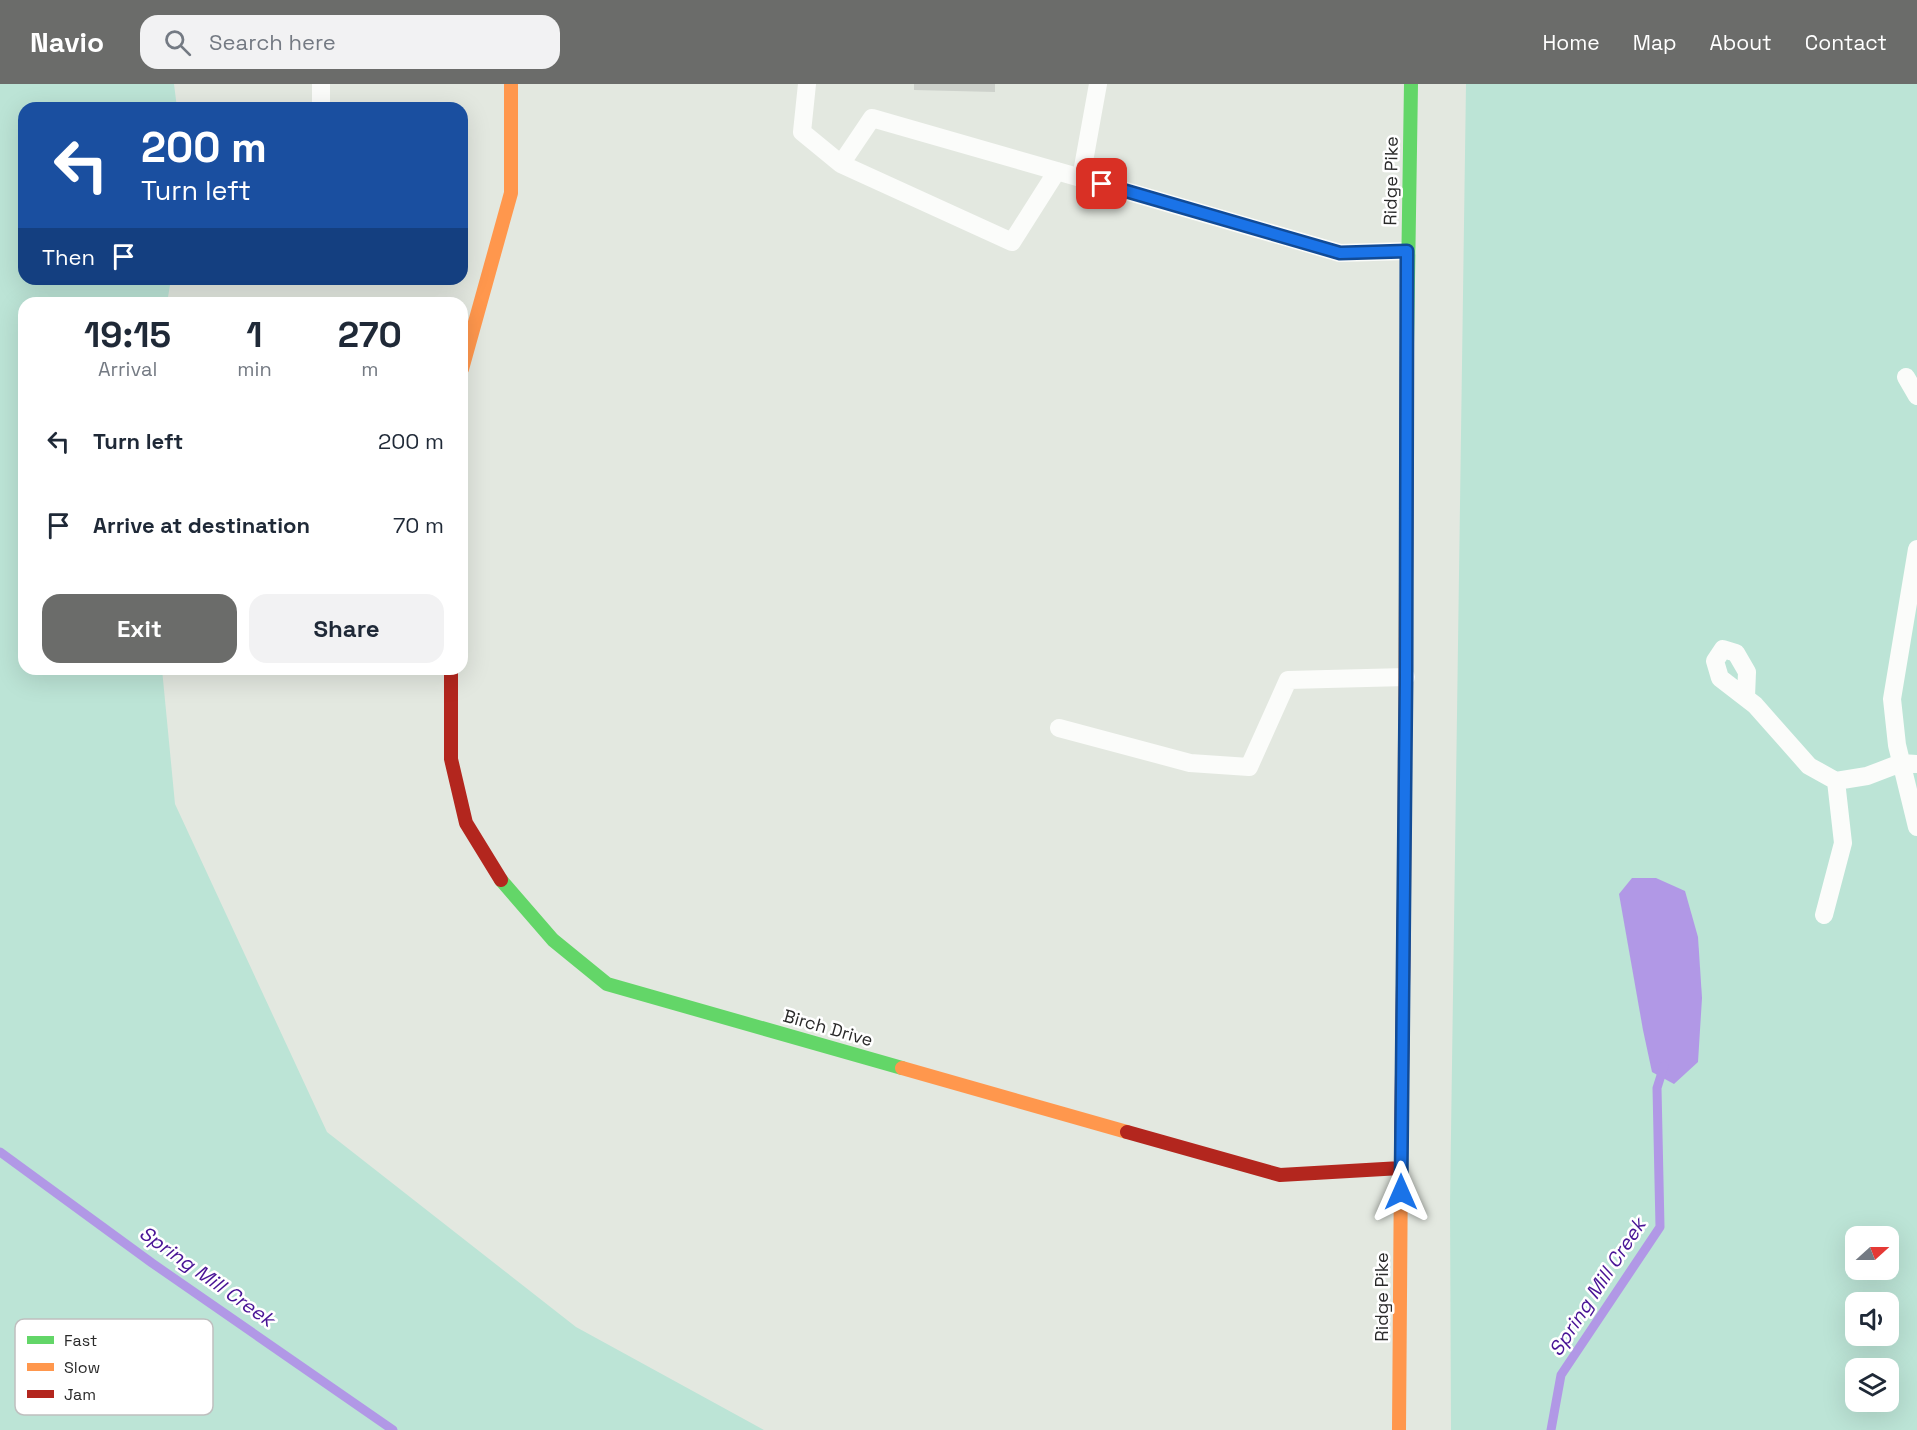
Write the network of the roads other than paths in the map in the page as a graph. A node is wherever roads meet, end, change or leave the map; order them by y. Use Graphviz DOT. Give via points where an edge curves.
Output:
graph roads {
  1 [pos="321,84"];
  2 [pos="511,84"];
  3 [pos="807,84"];
  4 [pos="1098,84"];
  5 [pos="1411,84"];
  6 [pos="321,102"];
  7 [pos="841,164"];
  8 [pos="1057,171"];
  9 [pos="1081,178"];
  10 [pos="1407,251"];
  11 [pos="468,347"];
  12 [pos="1905,377"];
  13 [pos="1917,396"];
  14 [pos="1917,549"];
  15 [pos="451,675"];
  16 [pos="1406,677"];
  17 [pos="1746,698"];
  18 [pos="1059,728"];
  19 [pos="1909,764"];
  20 [pos="1836,781"];
  21 [pos="1917,827"];
  22 [pos="1824,915"];
  23 [pos="1401,1168"];
  24 [pos="1399,1430"];
  1 -- 6 [label="lane"];
  2 -- 11 [label="street" via="511,193"];
  3 -- 7 [label="lane" via="802,132"];
  4 -- 9 [label="lane"];
  5 -- 10 [label="street, Ridge Pike"];
  7 -- 8 [label="lane" via="872,118"];
  7 -- 8 [label="lane" via="1012,242"];
  8 -- 9 [label="lane"];
  9 -- 10 [label="lane" via="1340,253"];
  10 -- 16 [label="street, Ridge Pike"];
  12 -- 13 [label="lane"];
  14 -- 19 [label="lane" via="1892,699"];
  15 -- 23 [label="street, Birch Drive" via="451,759 466,823 503,884 553,940 607,984 1280,1175"];
  16 -- 18 [label="lane" via="1288,680 1248,767 1190,763"];
  16 -- 23 [label="street, Ridge Pike"];
  17 -- 20 [label="lane" via="1809,766"];
  19 -- 20 [label="lane"];
  19 -- 21 [label="lane"];
  20 -- 22 [label="lane" via="1843,843"];
  23 -- 24 [label="street, Ridge Pike"];
}
